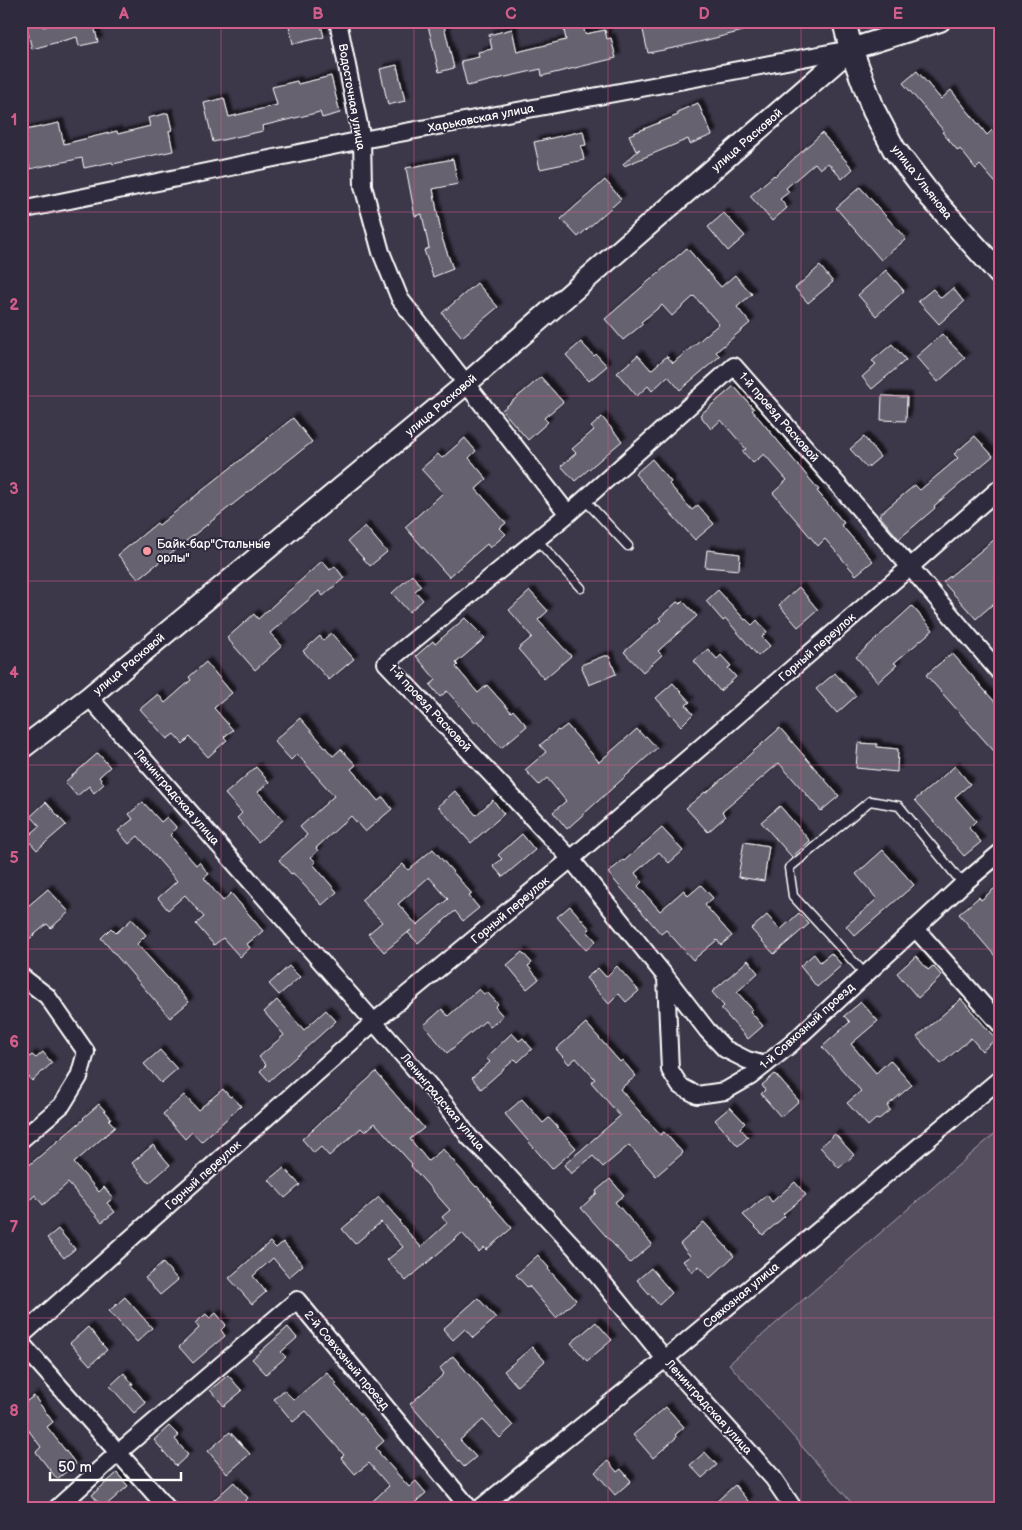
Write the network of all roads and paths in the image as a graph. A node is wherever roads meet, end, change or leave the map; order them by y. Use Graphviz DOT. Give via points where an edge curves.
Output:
graph roads {
  1 [pos="338,21"];
  2 [pos="844,21"];
  3 [pos="940,21"];
  4 [pos="851,49"];
  5 [pos="362,140"];
  6 [pos="21,210"];
  7 [pos="1001,275"];
  8 [pos="466,384"];
  9 [pos="1001,487"];
  10 [pos="585,500"];
  11 [pos="568,514"];
  12 [pos="537,540"];
  13 [pos="628,546"];
  14 [pos="910,567"];
  15 [pos="581,588"];
  16 [pos="1001,674"];
  17 [pos="89,697"];
  18 [pos="21,749"];
  19 [pos="1001,852"];
  20 [pos="571,859"];
  21 [pos="963,884"];
  22 [pos="915,928"];
  23 [pos="865,974"];
  24 [pos="21,976"];
  25 [pos="666,978"];
  26 [pos="374,1022"];
  27 [pos="1001,1025"];
  28 [pos="765,1065"];
  29 [pos="1001,1078"];
  30 [pos="21,1140"];
  31 [pos="21,1336"];
  32 [pos="21,1343"];
  33 [pos="665,1359"];
  34 [pos="118,1452"];
  35 [pos="56,1509"];
  36 [pos="168,1509"];
  37 [pos="470,1509"];
  38 [pos="479,1509"];
  39 [pos="794,1509"];
  1 -- 5 [label="street, Водосточная улица"];
  2 -- 4 [label="main road, улица Ульянова"];
  3 -- 4 [label="street, Харьковская улица"];
  4 -- 5 [label="street, Харьковская улица"];
  4 -- 7 [label="main road, улица Ульянова" via="874,111 894,149 931,197"];
  4 -- 8 [label="street, улица Расковой"];
  5 -- 6 [label="street, Харьковская улица"];
  5 -- 8 [label="street, Водосточная улица" via="363,186 381,252 400,299"];
  8 -- 11 [label="street"];
  8 -- 17 [label="street, улица Расковой"];
  9 -- 14 [label="street, Горный переулок"];
  10 -- 11 [label="street, 1-й проезд Расковой"];
  10 -- 13 [label="lane"];
  10 -- 14 [label="street, 1-й проезд Расковой" via="734,366"];
  11 -- 12 [label="street, 1-й проезд Расковой"];
  12 -- 15 [label="lane"];
  12 -- 20 [label="street, 1-й проезд Расковой" via="386,663"];
  14 -- 16 [label="street"];
  14 -- 20 [label="street, Горный переулок"];
  17 -- 18 [label="street, улица Расковой"];
  17 -- 26 [label="street, Ленинградская улица"];
  19 -- 21 [label="street, 1-й Совхозный проезд"];
  20 -- 25 [label="street"];
  20 -- 26 [label="street, Горный переулок"];
  21 -- 22 [label="street, 1-й Совхозный проезд"];
  21 -- 23 [label="lane" via="898,806 870,800 789,868 793,896"];
  22 -- 23 [label="street, 1-й Совхозный проезд"];
  22 -- 27 [label="street"];
  23 -- 28 [label="street, 1-й Совхозный проезд"];
  24 -- 30 [label="street" via="47,996 86,1052 79,1077 62,1105"];
  25 -- 28 [label="street" via="725,1049"];
  25 -- 28 [label="street, 1-й Совхозный проезд" via="670,1070 680,1086 697,1095 725,1091"];
  26 -- 31 [label="street, Горный переулок"];
  26 -- 33 [label="street, Ленинградская улица" via="446,1105 469,1137 576,1248"];
  29 -- 33 [label="street, Совхозная улица"];
  32 -- 34 [label="street"];
  33 -- 38 [label="street, Совхозная улица"];
  33 -- 39 [label="street, Ленинградская улица" via="773,1478"];
  34 -- 35 [label="street, 2-й Совхозный проезд"];
  34 -- 36 [label="street"];
  34 -- 37 [label="street, 2-й Совхозный проезд" via="297,1300"];
}
